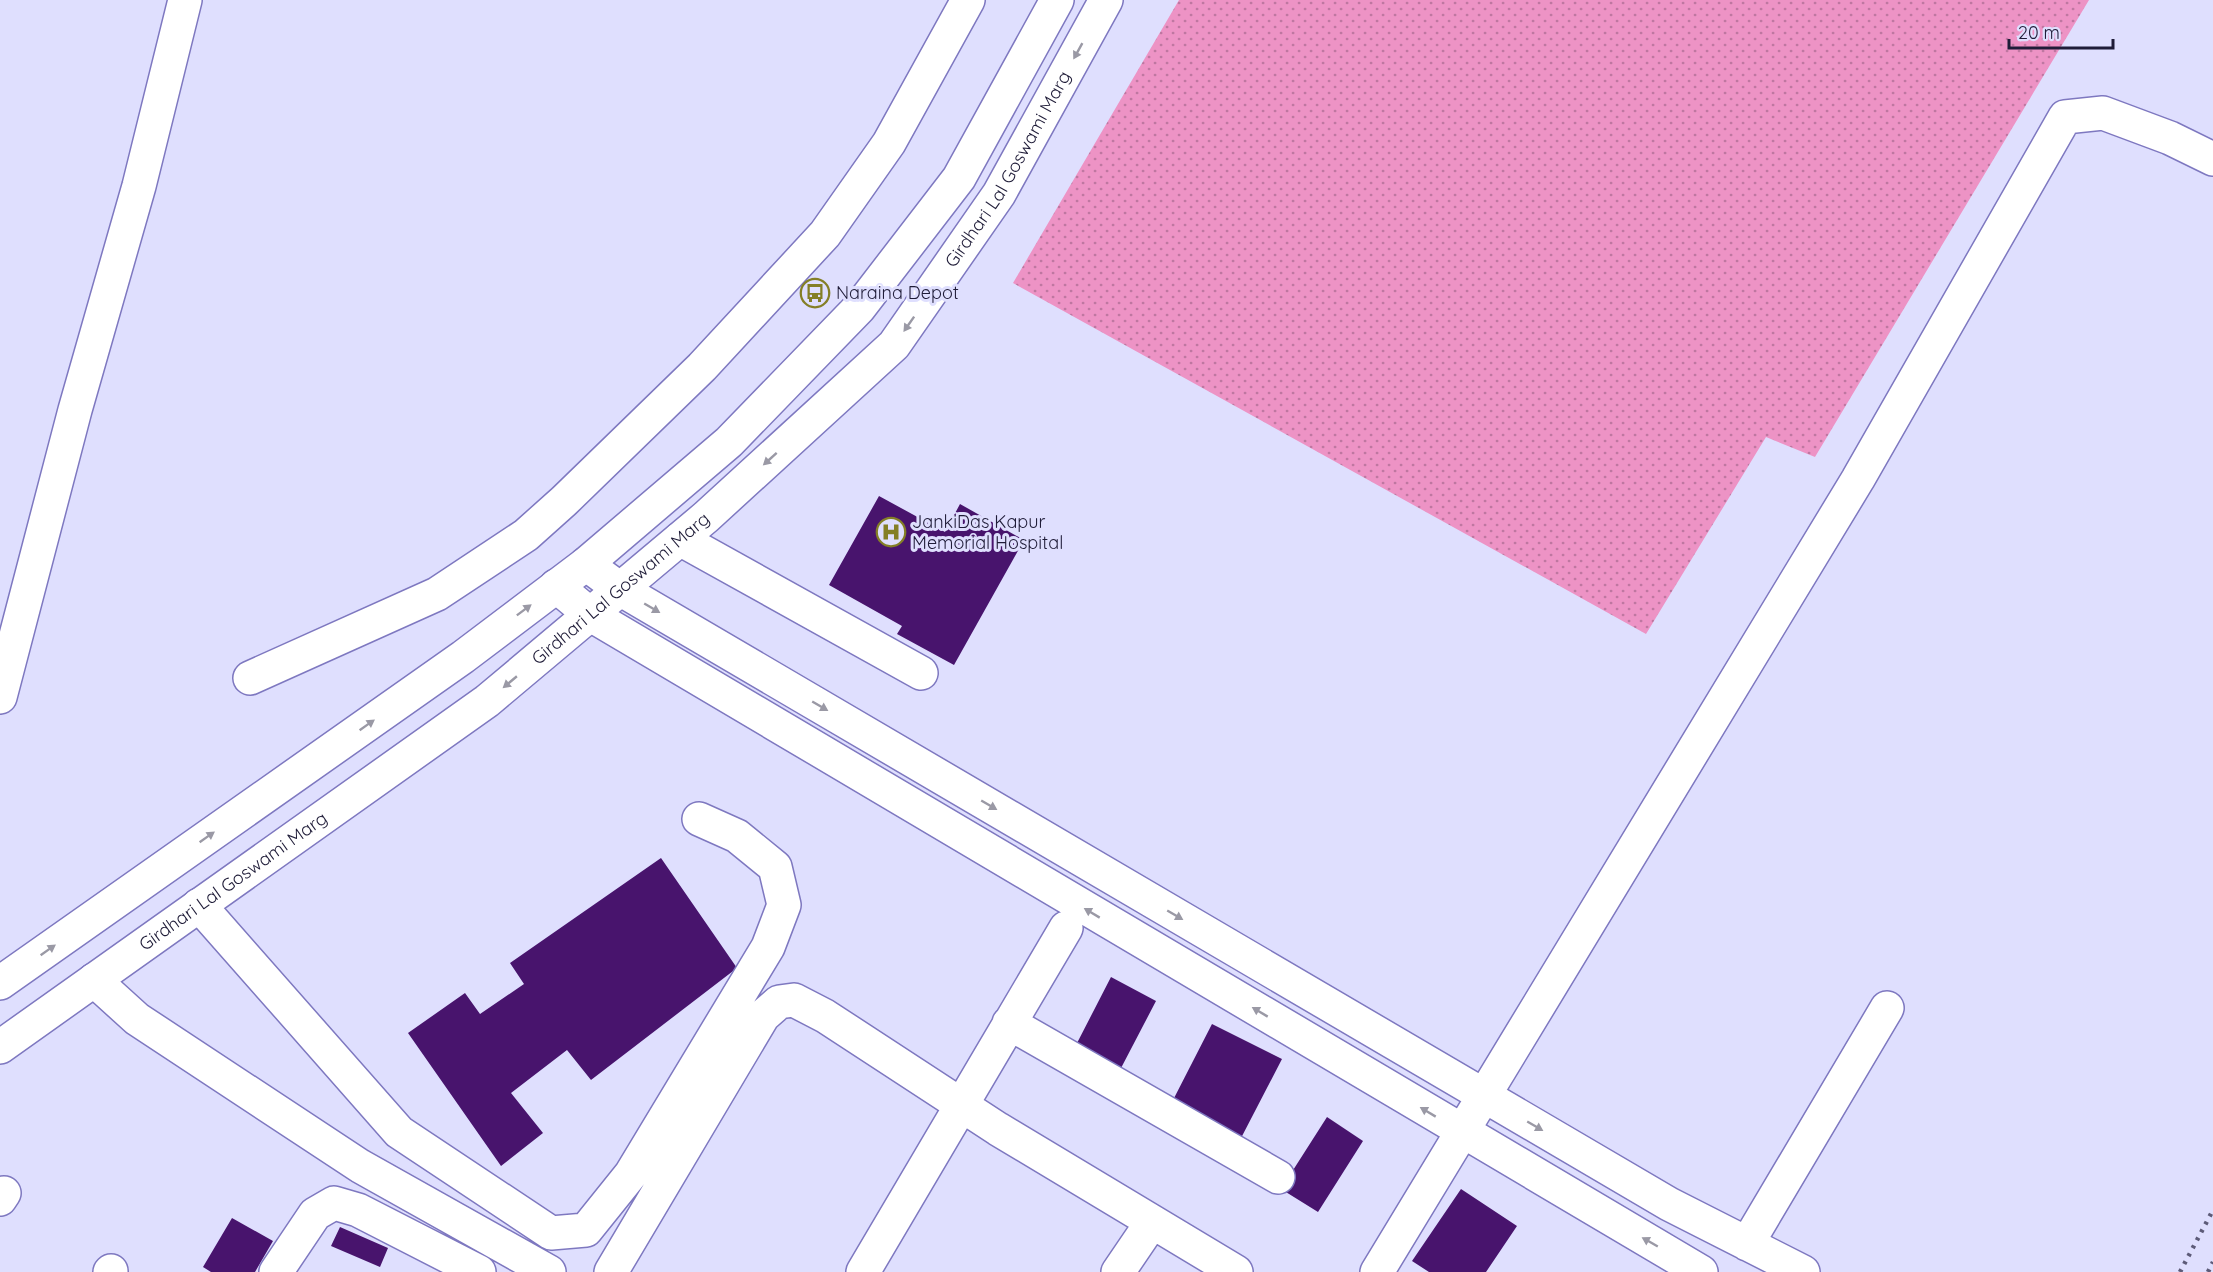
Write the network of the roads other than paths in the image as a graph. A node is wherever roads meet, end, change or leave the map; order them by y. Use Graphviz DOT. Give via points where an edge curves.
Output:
graph roads {
  1 [pos="185,0"];
  2 [pos="968,0"];
  3 [pos="1057,0"];
  4 [pos="1106,0"];
  5 [pos="2213,159"];
  6 [pos="680,539"];
  7 [pos="586,564"];
  8 [pos="555,586"];
  9 [pos="620,589"];
  10 [pos="591,615"];
  11 [pos="921,674"];
  12 [pos="250,678"];
  13 [pos="0,697"];
  14 [pos="699,819"];
  15 [pos="199,905"];
  16 [pos="1066,928"];
  17 [pos="94,980"];
  18 [pos="0,983"];
  19 [pos="1887,1008"];
  20 [pos="1009,1023"];
  21 [pos="0,1047"];
  22 [pos="1485,1096"];
  23 [pos="961,1105"];
  24 [pos="1463,1132"];
  25 [pos="1278,1177"];
  26 [pos="1152,1222"];
  27 [pos="1747,1244"];
  28 [pos="444,1264"];
  29 [pos="276,1272"];
  30 [pos="478,1272"];
  31 [pos="549,1272"];
  32 [pos="611,1272"];
  33 [pos="863,1272"];
  34 [pos="1118,1272"];
  35 [pos="1236,1272"];
  36 [pos="1377,1272"];
  37 [pos="1701,1272"];
  38 [pos="1803,1272"];
  1 -- 13 [label="street" via="139,186"];
  2 -- 12 [label="street" via="889,143 825,234 702,367 564,501 526,535 436,594"];
  3 -- 7 [label="street, Girdhari Lal Goswami Marg" via="959,178 859,308 729,442"];
  4 -- 6 [label="street, Girdhari Lal Goswami Marg, one-way" via="999,194 894,345"];
  5 -- 22 [label="street" via="2103,113 2065,117 1858,479"];
  6 -- 9 [label="street, Girdhari Lal Goswami Marg"];
  6 -- 11 [label="street"];
  7 -- 8 [label="street, Girdhari Lal Goswami Marg"];
  7 -- 9 [label="street"];
  8 -- 10 [label="street"];
  18 -- 8 [label="street, Girdhari Lal Goswami Marg, one-way" via="463,657"];
  9 -- 10 [label="street, Girdhari Lal Goswami Marg"];
  9 -- 22 [label="street, one-way"];
  10 -- 15 [label="street, Girdhari Lal Goswami Marg, one-way" via="487,701"];
  24 -- 10 [label="street, one-way"];
  14 -- 15 [label="street" via="737,836 776,867 784,905 768,947 631,1174 586,1230 551,1233 399,1132"];
  15 -- 17 [label="street, Girdhari Lal Goswami Marg"];
  16 -- 20 [label="street"];
  17 -- 21 [label="street, Girdhari Lal Goswami Marg"];
  17 -- 31 [label="street" via="137,1019 360,1166"];
  19 -- 27 [label="street"];
  20 -- 23 [label="street"];
  20 -- 25 [label="street"];
  22 -- 24 [label="street"];
  22 -- 27 [label="street, one-way" via="1669,1204"];
  23 -- 26 [label="street"];
  23 -- 32 [label="street" via="825,1016 794,1000 779,1002 763,1016"];
  23 -- 33 [label="street"];
  24 -- 36 [label="street"];
  37 -- 24 [label="street, one-way"];
  26 -- 34 [label="street"];
  26 -- 35 [label="street"];
  27 -- 38 [label="street"];
  28 -- 29 [label="street" via="358,1210 334,1203 315,1214"];
  28 -- 30 [label="street"];
}
